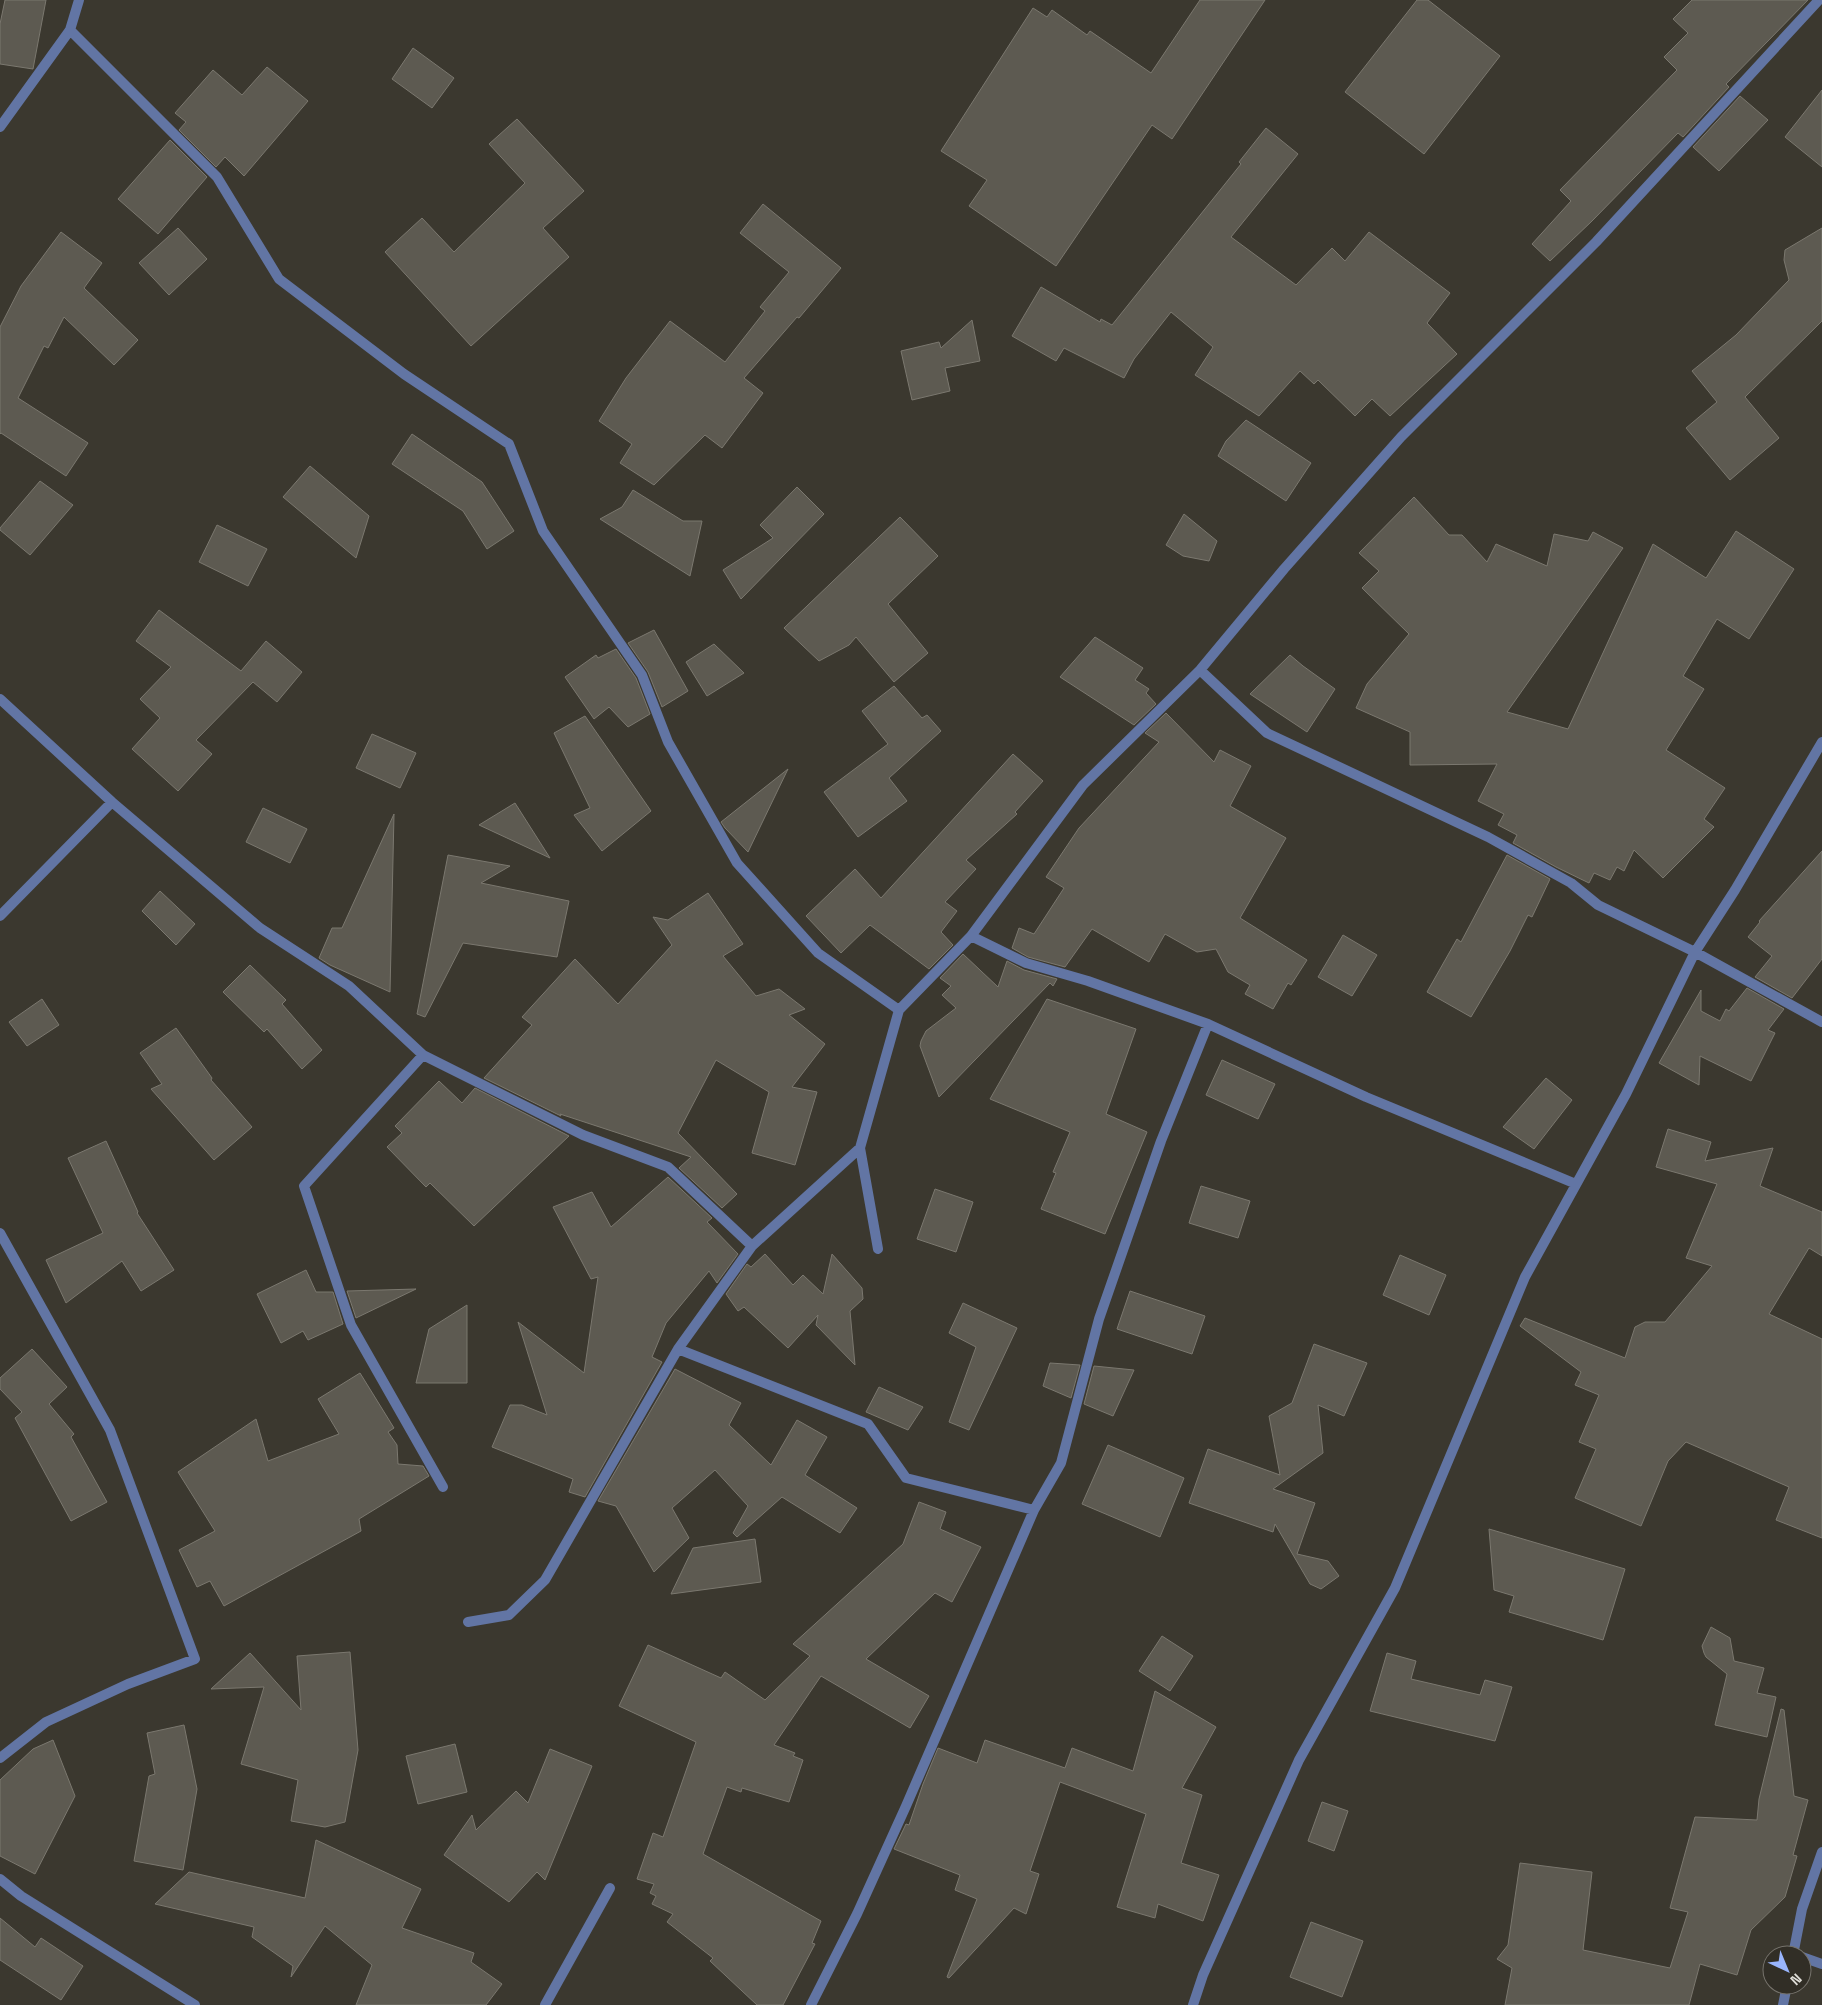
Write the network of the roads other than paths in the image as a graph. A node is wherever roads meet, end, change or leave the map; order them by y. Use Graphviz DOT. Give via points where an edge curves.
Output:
graph roads {
  1 [pos="79,0"];
  2 [pos="1819,0"];
  3 [pos="70,30"];
  4 [pos="0,126"];
  5 [pos="1200,670"];
  6 [pos="0,699"];
  7 [pos="1822,742"];
  8 [pos="112,802"];
  9 [pos="0,916"];
  10 [pos="971,936"];
  11 [pos="1695,952"];
  12 [pos="899,1010"];
  13 [pos="1822,1022"];
  14 [pos="1208,1024"];
  15 [pos="423,1056"];
  16 [pos="860,1148"];
  17 [pos="1576,1184"];
  18 [pos="0,1233"];
  19 [pos="752,1246"];
  20 [pos="878,1249"];
  21 [pos="678,1349"];
  22 [pos="443,1487"];
  23 [pos="1034,1510"];
  24 [pos="468,1622"];
  25 [pos="0,1758"];
  26 [pos="1822,1852"];
  27 [pos="0,1879"];
  28 [pos="610,1888"];
  29 [pos="1797,1945"];
  30 [pos="195,2005"];
  31 [pos="546,2005"];
  32 [pos="811,2005"];
  33 [pos="1194,2005"];
  1 -- 3 [label="street"];
  2 -- 5 [label="street" via="1596,242 1401,437 1284,568"];
  3 -- 4 [label="street"];
  3 -- 12 [label="street" via="217,177 279,279 404,374 510,444 544,531 642,674 668,742 737,864 818,953"];
  5 -- 10 [label="street" via="1083,785"];
  5 -- 11 [label="street" via="1267,733 1488,837 1570,883 1598,906"];
  6 -- 8 [label="street"];
  7 -- 11 [label="street"];
  8 -- 9 [label="street"];
  8 -- 15 [label="street" via="260,928 349,986"];
  10 -- 12 [label="street"];
  10 -- 14 [label="street" via="1026,963 1088,981"];
  11 -- 13 [label="street"];
  11 -- 17 [label="street" via="1626,1094"];
  12 -- 16 [label="street"];
  14 -- 17 [label="street" via="1366,1096"];
  14 -- 23 [label="street" via="1161,1141 1103,1310 1061,1463"];
  15 -- 19 [label="street" via="583,1136 668,1167"];
  15 -- 22 [label="street" via="304,1186 351,1325"];
  16 -- 19 [label="street"];
  16 -- 20 [label="street"];
  17 -- 33 [label="street" via="1525,1277 1395,1588 1299,1760 1203,1975"];
  18 -- 25 [label="street" via="110,1430 195,1659 128,1684 46,1722"];
  19 -- 21 [label="street"];
  21 -- 23 [label="street" via="868,1424 906,1478"];
  21 -- 24 [label="street" via="545,1580 509,1614"];
  23 -- 32 [label="street" via="906,1806"];
  26 -- 29 [label="street" via="1802,1909"];
  27 -- 30 [label="street" via="21,1896"];
  28 -- 31 [label="street"];
}
